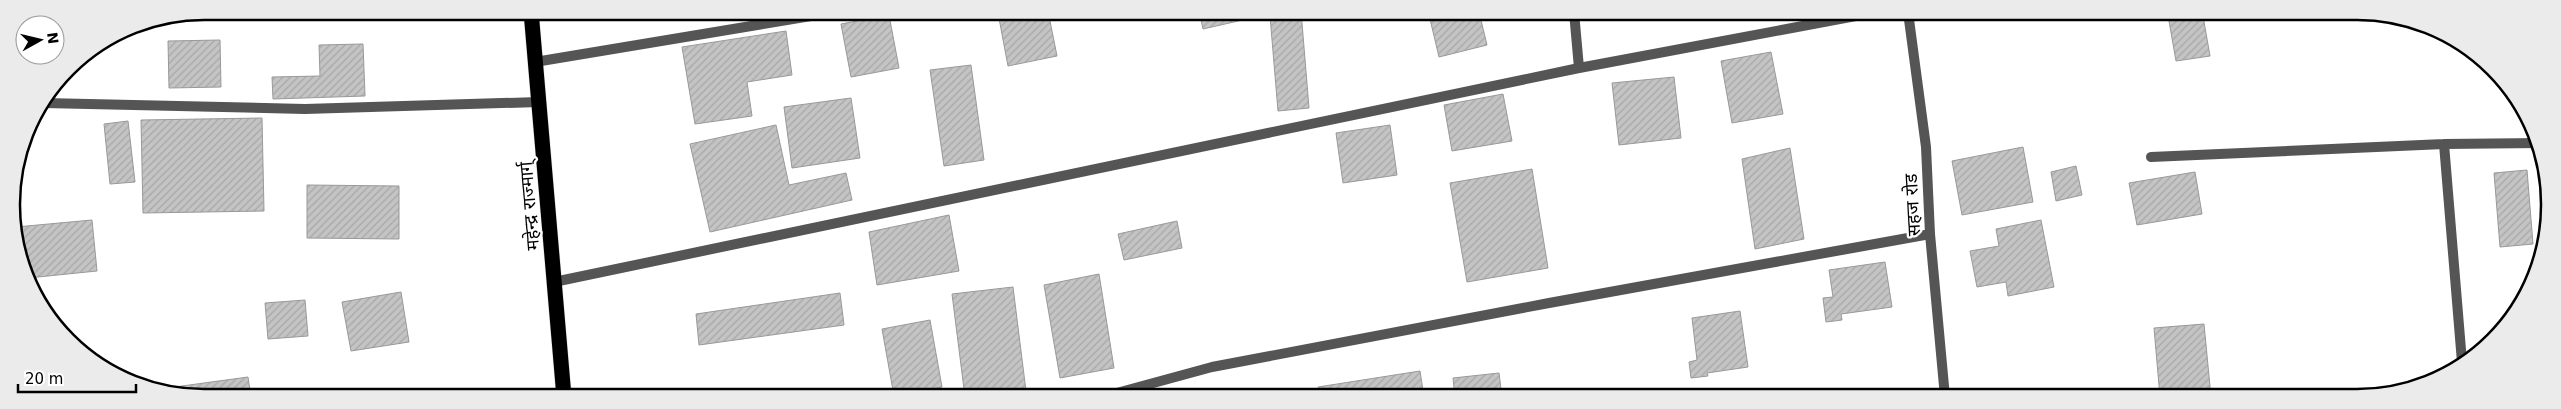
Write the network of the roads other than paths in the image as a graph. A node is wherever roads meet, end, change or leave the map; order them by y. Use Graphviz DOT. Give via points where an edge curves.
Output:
graph roads {
  1 [pos="532,20"];
  2 [pos="787,20"];
  3 [pos="1575,20"];
  4 [pos="1834,20"];
  5 [pos="1909,20"];
  6 [pos="535,62"];
  7 [pos="1579,68"];
  8 [pos="539,102"];
  9 [pos="50,103"];
  10 [pos="2530,143"];
  11 [pos="2444,144"];
  12 [pos="2151,157"];
  13 [pos="1930,234"];
  14 [pos="554,282"];
  15 [pos="2462,356"];
  16 [pos="563,389"];
  17 [pos="1131,389"];
  18 [pos="1944,389"];
  1 -- 6 [label="highway, महेन्द्र राज्मार्ग्"];
  2 -- 6 [label="street"];
  3 -- 7 [label="street"];
  4 -- 7 [label="street"];
  5 -- 13 [label="street, सहज रोड" via="1926,146"];
  6 -- 8 [label="highway, महेन्द्र राज्मार्ग्"];
  7 -- 14 [label="street"];
  8 -- 9 [label="street" via="305,109"];
  8 -- 14 [label="highway, महेन्द्र राज्मार्ग्"];
  10 -- 11 [label="street"];
  11 -- 12 [label="street"];
  11 -- 15 [label="street"];
  13 -- 17 [label="street" via="1212,367"];
  13 -- 18 [label="street, सहज रोड"];
  14 -- 16 [label="highway, महेन्द्र राज्मार्ग्"];
}
